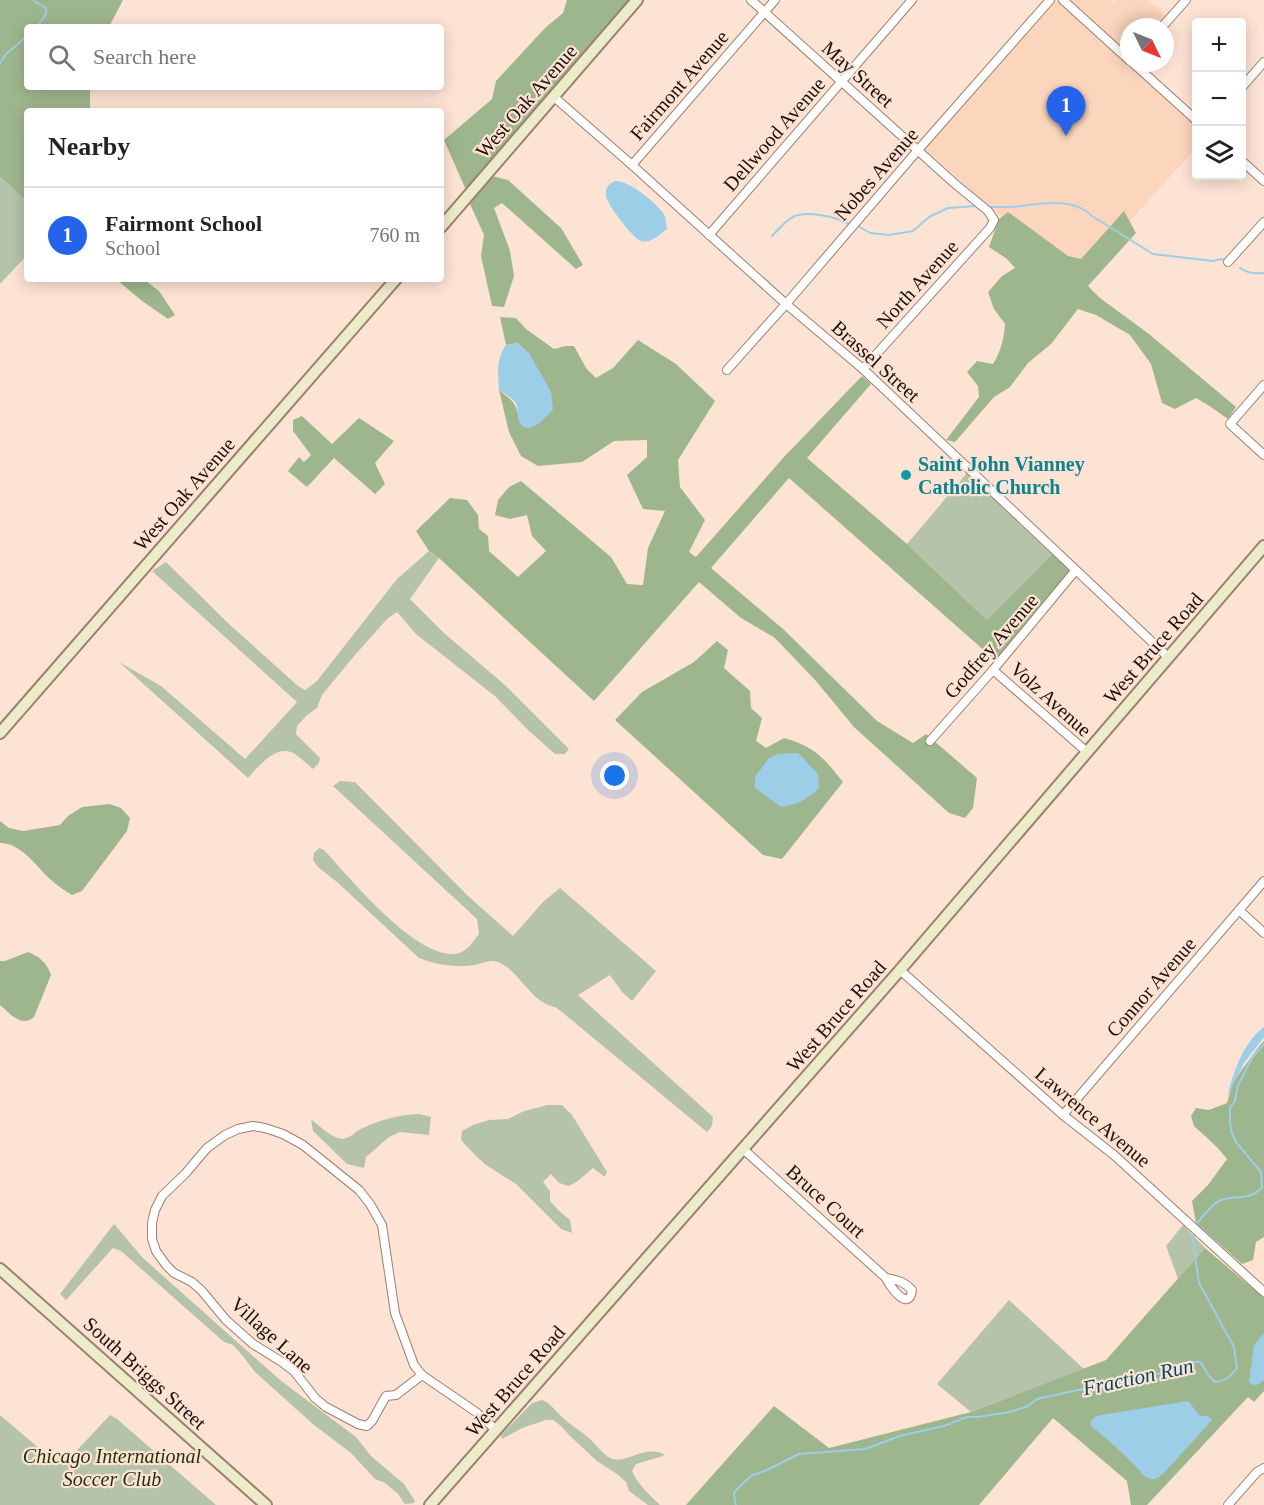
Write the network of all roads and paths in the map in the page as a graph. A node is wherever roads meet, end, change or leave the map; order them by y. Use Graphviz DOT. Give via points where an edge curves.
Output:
graph roads {
  1 [pos="637,0"];
  2 [pos="751,0"];
  3 [pos="775,0"];
  4 [pos="912,0"];
  5 [pos="1050,0"];
  6 [pos="1063,0"];
  7 [pos="1186,0"];
  8 [pos="764,12"];
  9 [pos="1170,18"];
  10 [pos="1120,52"];
  11 [pos="1264,62"];
  12 [pos="1143,72"];
  13 [pos="842,81"];
  14 [pos="1246,82"];
  15 [pos="554,97"];
  16 [pos="1192,116"];
  17 [pos="918,150"];
  18 [pos="632,165"];
  19 [pos="1246,165"];
  20 [pos="1264,181"];
  21 [pos="994,220"];
  22 [pos="1264,222"];
  23 [pos="444,223"];
  24 [pos="709,234"];
  25 [pos="1228,262"];
  26 [pos="393,282"];
  27 [pos="786,304"];
  28 [pos="863,369"];
  29 [pos="727,370"];
  30 [pos="1264,385"];
  31 [pos="1264,455"];
  32 [pos="1264,546"];
  33 [pos="1075,571"];
  34 [pos="1168,657"];
  35 [pos="993,670"];
  36 [pos="0,733"];
  37 [pos="930,741"];
  38 [pos="1087,753"];
  39 [pos="1264,881"];
  40 [pos="1239,910"];
  41 [pos="1264,933"];
  42 [pos="900,970"];
  43 [pos="1063,1115"];
  44 [pos="743,1149"];
  45 [pos="0,1269"];
  46 [pos="886,1278"];
  47 [pos="1264,1292"];
  48 [pos="422,1375"];
  49 [pos="496,1430"];
  50 [pos="1264,1468"];
  51 [pos="266,1505"];
  52 [pos="430,1505"];
  53 [pos="1228,1505"];
  1 -- 15 [label="street, West Oak Avenue"];
  2 -- 8 [label="street, May Street"];
  3 -- 8 [label="street, Fairmont Avenue"];
  4 -- 13 [label="street, Dellwood Avenue"];
  5 -- 17 [label="street, Nobes Avenue"];
  6 -- 10 [label="street"];
  7 -- 9 [label="street"];
  8 -- 13 [label="street, May Street"];
  8 -- 18 [label="street, Fairmont Avenue"];
  11 -- 14 [label="street"];
  12 -- 16 [label="street"];
  13 -- 17 [label="street, May Street"];
  13 -- 24 [label="street, Dellwood Avenue"];
  15 -- 18 [label="street, Brassel Street"];
  15 -- 23 [label="street, West Oak Avenue"];
  17 -- 21 [label="street, May Street"];
  17 -- 27 [label="street, Nobes Avenue"];
  18 -- 24 [label="street, Brassel Street"];
  19 -- 20 [label="street"];
  21 -- 28 [label="street, North Avenue"];
  22 -- 25 [label="street"];
  24 -- 27 [label="street, Brassel Street"];
  26 -- 36 [label="street, West Oak Avenue"];
  27 -- 28 [label="street, Brassel Street"];
  27 -- 29 [label="street, Nobes Avenue"];
  28 -- 33 [label="street, Brassel Street"];
  30 -- 31 [label="street" via="1230,423"];
  32 -- 34 [label="street, West Bruce Road"];
  33 -- 34 [label="street, Brassel Street"];
  33 -- 35 [label="street, Godfrey Avenue"];
  34 -- 38 [label="street, West Bruce Road"];
  35 -- 37 [label="street, Godfrey Avenue"];
  35 -- 38 [label="street, Volz Avenue"];
  38 -- 42 [label="street, West Bruce Road"];
  39 -- 40 [label="street, Connor Avenue"];
  40 -- 41 [label="street"];
  40 -- 43 [label="street, Connor Avenue"];
  42 -- 43 [label="street, Lawrence Avenue"];
  42 -- 44 [label="street, West Bruce Road"];
  43 -- 47 [label="street, Lawrence Avenue" via="1114,1155"];
  44 -- 46 [label="street, Bruce Court"];
  44 -- 49 [label="street, West Bruce Road"];
  45 -- 51 [label="street, South Briggs Street"];
  48 -- 48 [label="street, Village Lane" via="414,1365 395,1313 382,1225 359,1190 303,1145 265,1128 238,1129 207,1148 162,1196 155,1210 152,1239 166,1265 202,1291 253,1344 294,1371 326,1407 367,1426 386,1396 396,1395"];
  48 -- 49 [label="street, Village Lane"];
  49 -- 52 [label="street, West Bruce Road"];
  50 -- 53 [label="street"];
}
